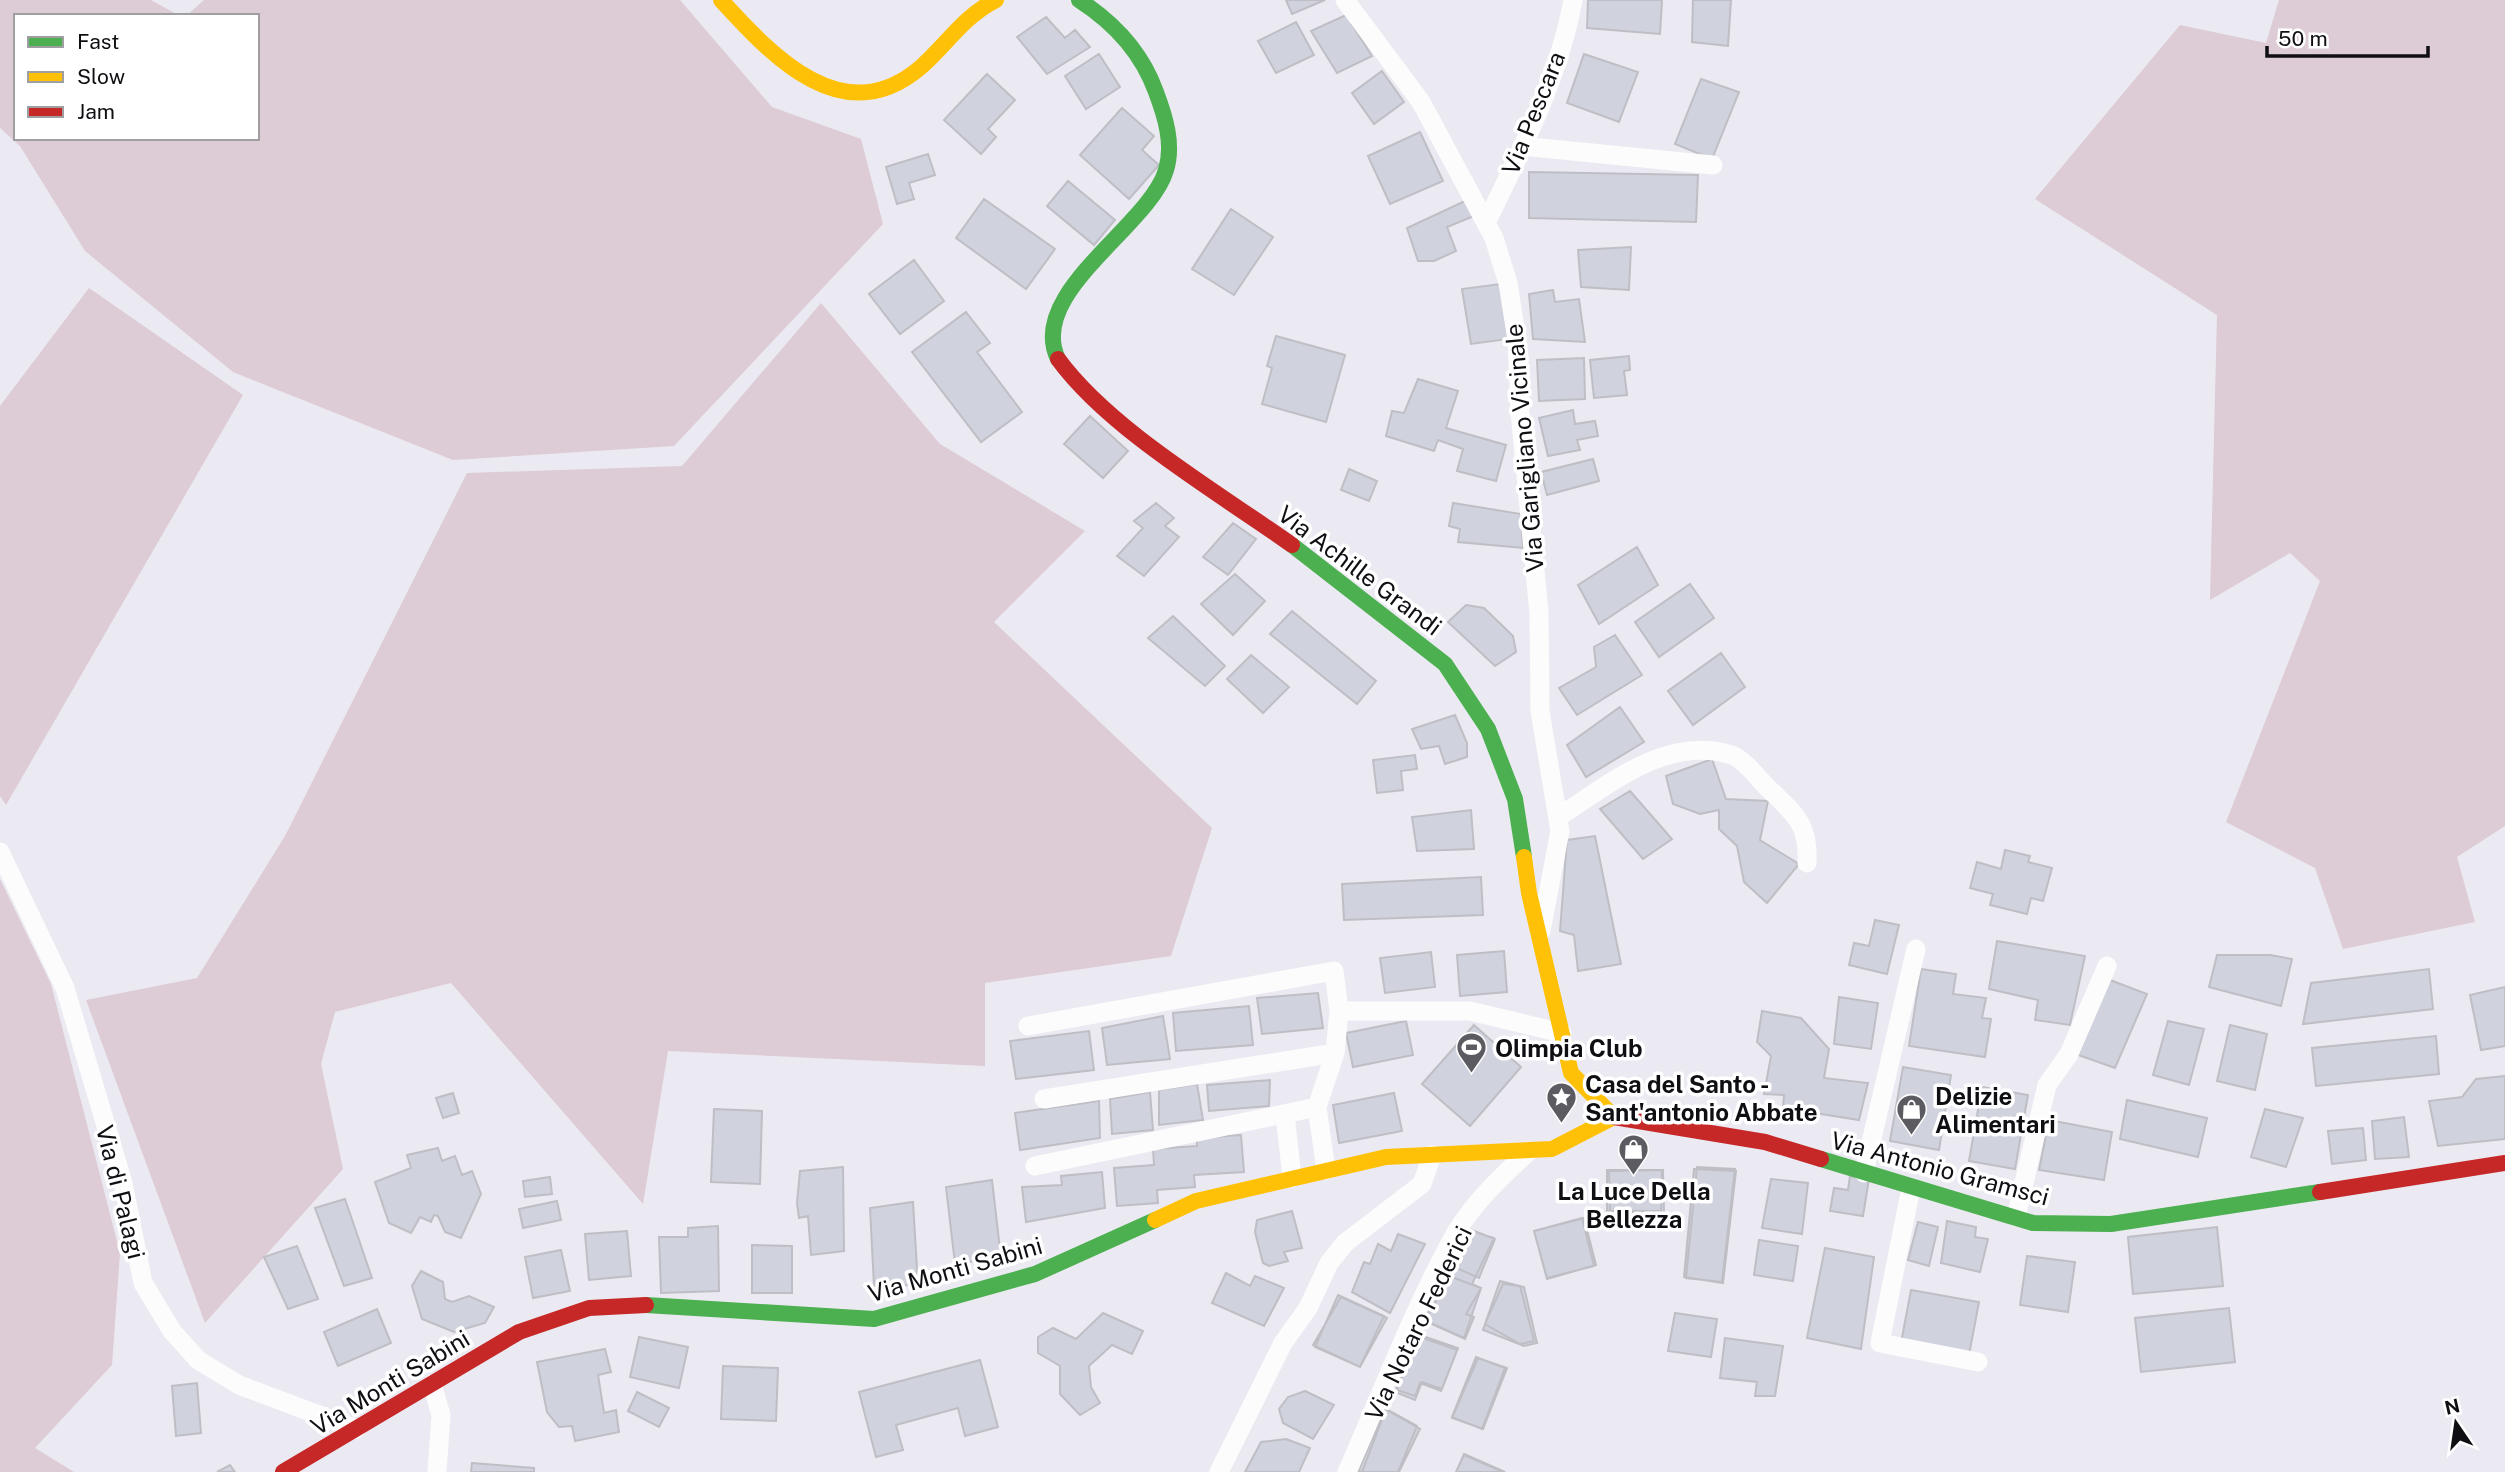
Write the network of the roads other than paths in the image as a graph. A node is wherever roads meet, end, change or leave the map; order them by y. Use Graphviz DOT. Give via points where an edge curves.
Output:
graph roads {
  1 [pos="721,0"];
  2 [pos="996,0"];
  3 [pos="1079,0"];
  4 [pos="1345,0"];
  5 [pos="1573,0"];
  6 [pos="1522,146"];
  7 [pos="1713,165"];
  8 [pos="1486,223"];
  9 [pos="1558,817"];
  10 [pos="0,852"];
  11 [pos="1807,863"];
  12 [pos="1540,937"];
  13 [pos="1916,949"];
  14 [pos="2108,966"];
  15 [pos="1339,1011"];
  16 [pos="1028,1026"];
  17 [pos="1562,1033"];
  18 [pos="1335,1053"];
  19 [pos="1044,1098"];
  20 [pos="1317,1107"];
  21 [pos="1285,1114"];
  22 [pos="1614,1116"];
  23 [pos="1529,1150"];
  24 [pos="1432,1155"];
  25 [pos="2505,1163"];
  26 [pos="1035,1166"];
  27 [pos="1326,1170"];
  28 [pos="1864,1173"];
  29 [pos="1292,1178"];
  30 [pos="1911,1188"];
  31 [pos="2015,1217"];
  32 [pos="1978,1362"];
  33 [pos="432,1384"];
  34 [pos="356,1429"];
  35 [pos="283,1472"];
  36 [pos="437,1472"];
  37 [pos="1219,1472"];
  38 [pos="1347,1472"];
  1 -- 2 [label="main road" via="791,69 833,90 858,95 905,80 964,21"];
  3 -- 12 [label="main road, Via Achille Grandi" via="1106,16 1138,54 1165,120 1170,152 1166,177 1157,192 1069,292 1052,330 1056,356 1127,428 1293,546 1445,664 1488,729 1515,799"];
  4 -- 8 [label="street, Via Garigliano Vicinale" via="1421,102"];
  5 -- 6 [label="street, Via Pescara" via="1559,52"];
  6 -- 7 [label="street"];
  6 -- 8 [label="street, Via Pescara"];
  8 -- 9 [label="street, Via Garigliano Vicinale" via="1505,271 1517,341 1539,613 1540,711"];
  9 -- 11 [label="street" via="1646,761 1695,749 1734,756 1798,817 1809,839"];
  9 -- 12 [label="street, Via Garigliano Vicinale" via="1560,831"];
  10 -- 34 [label="street, Via di Palagi" via="65,988 123,1183 143,1283 172,1331 198,1360 239,1385"];
  12 -- 17 [label="main road, Via Achille Grandi"];
  13 -- 28 [label="street"];
  14 -- 31 [label="street" via="2069,1055 2047,1085"];
  15 -- 16 [label="street" via="1334,971"];
  15 -- 17 [label="street" via="1470,1011"];
  15 -- 18 [label="street"];
  17 -- 22 [label="main road, Via Achille Grandi" via="1572,1073"];
  18 -- 19 [label="street"];
  18 -- 20 [label="street"];
  20 -- 21 [label="street"];
  20 -- 27 [label="street"];
  21 -- 26 [label="street"];
  21 -- 29 [label="street"];
  22 -- 23 [label="main road, Via Monti Sabini" via="1552,1149"];
  22 -- 28 [label="main road, Via Antonio Gramsci" via="1765,1142"];
  23 -- 24 [label="main road, Via Monti Sabini"];
  23 -- 38 [label="street, Via Notaro Federici" via="1456,1232"];
  24 -- 27 [label="main road, Via Monti Sabini" via="1386,1157"];
  24 -- 37 [label="street" via="1422,1184 1345,1243 1329,1263"];
  25 -- 31 [label="main road, Via Antonio Gramsci" via="2111,1224 2033,1223"];
  27 -- 29 [label="main road, Via Monti Sabini"];
  28 -- 30 [label="main road, Via Antonio Gramsci"];
  29 -- 33 [label="main road, Via Monti Sabini" via="1196,1200 1035,1274 874,1319 665,1304 589,1308 519,1332"];
  30 -- 31 [label="main road, Via Antonio Gramsci"];
  30 -- 32 [label="street" via="1880,1343"];
  33 -- 34 [label="main road, Via Monti Sabini"];
  33 -- 36 [label="street" via="441,1415"];
  34 -- 35 [label="main road, Via Monti Sabini"];
}
